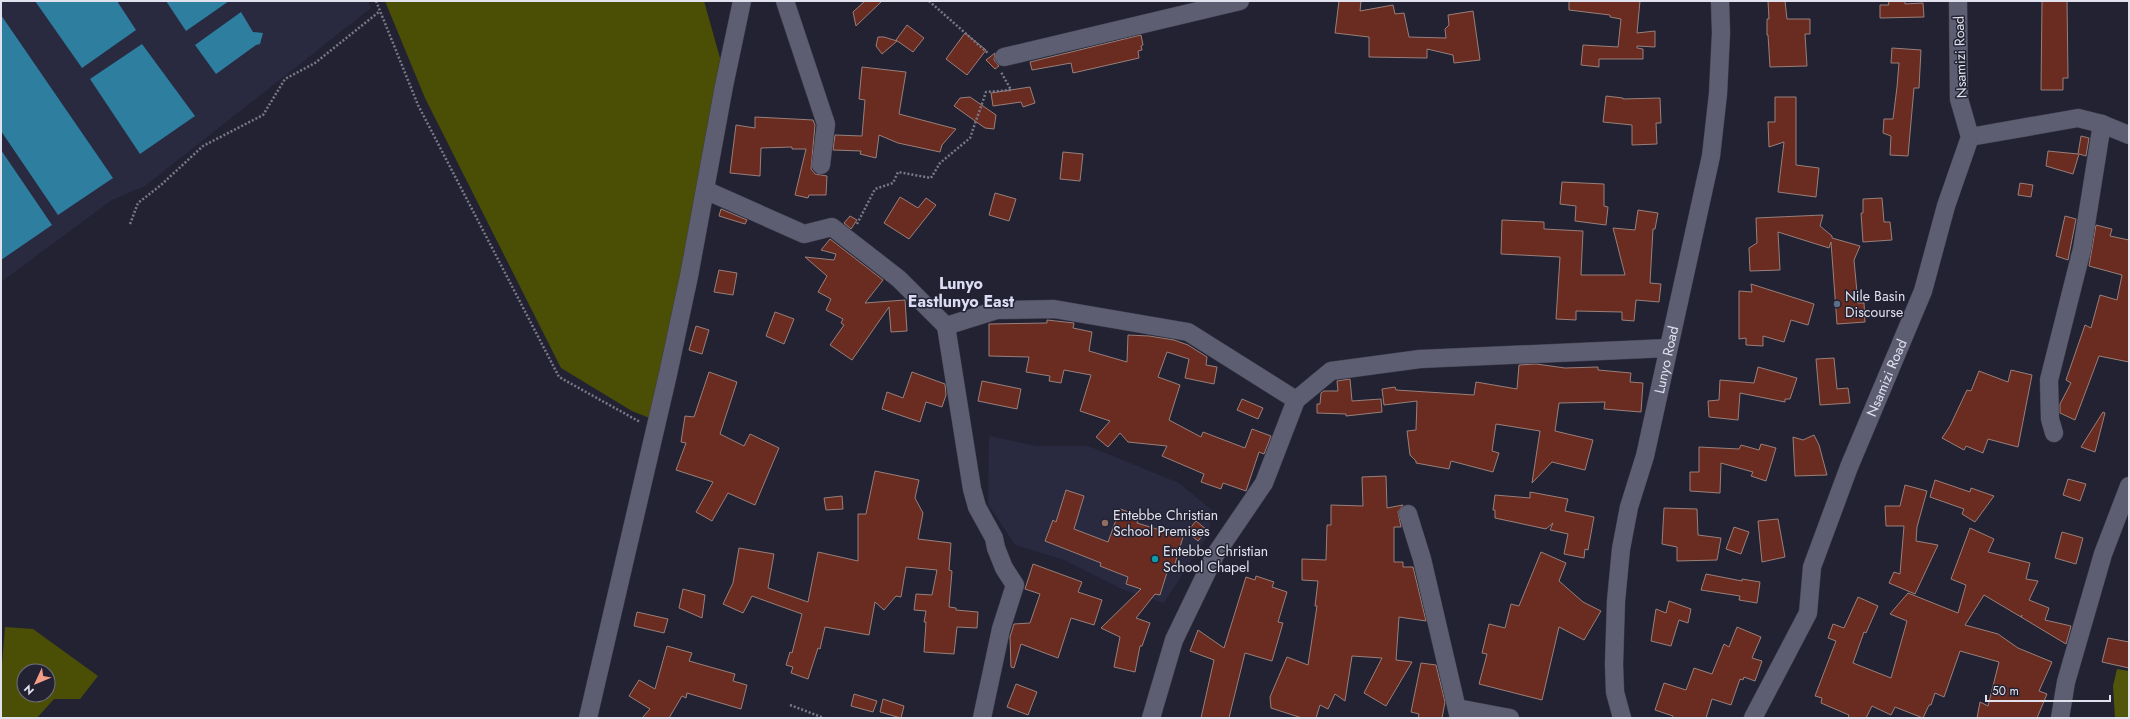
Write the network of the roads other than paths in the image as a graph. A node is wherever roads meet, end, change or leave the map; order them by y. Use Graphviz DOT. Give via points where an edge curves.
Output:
graph roads {
  1 [pos="742,1"];
  2 [pos="785,1"];
  3 [pos="1240,1"];
  4 [pos="1720,1"];
  5 [pos="1958,1"];
  6 [pos="998,59"];
  7 [pos="2102,124"];
  8 [pos="2129,135"];
  9 [pos="1970,137"];
  10 [pos="821,165"];
  11 [pos="705,190"];
  12 [pos="946,326"];
  13 [pos="1668,348"];
  14 [pos="1296,400"];
  15 [pos="2054,433"];
  16 [pos="2129,486"];
  17 [pos="1408,514"];
  18 [pos="1458,713"];
  19 [pos="588,718"];
  20 [pos="982,718"];
  21 [pos="1151,718"];
  22 [pos="1510,718"];
  23 [pos="1622,718"];
  24 [pos="1753,718"];
  25 [pos="2060,718"];
  1 -- 11 [label="street"];
  2 -- 10 [label="street" via="826,124"];
  3 -- 6 [label="street"];
  4 -- 13 [label="street, Lunyo Road" via="1718,94 1711,156"];
  5 -- 9 [label="street, Nsamizi Road" via="1959,99"];
  7 -- 8 [label="street"];
  7 -- 9 [label="street" via="2078,118"];
  7 -- 15 [label="street" via="2082,249 2049,380 2050,418"];
  9 -- 24 [label="street, Nsamizi Road" via="1946,206 1923,291 1849,468 1812,568 1808,614"];
  11 -- 12 [label="street" via="804,234 832,227 899,279"];
  11 -- 19 [label="street" via="656,429"];
  12 -- 14 [label="street" via="997,310 1054,308 1188,332"];
  12 -- 20 [label="street" via="972,489 977,507 994,538 1004,568 1015,584 996,650"];
  13 -- 14 [label="street" via="1420,359 1331,371"];
  13 -- 23 [label="street, Lunyo Road" via="1645,456 1629,507 1621,549 1614,664 1615,692"];
  14 -- 21 [label="street" via="1264,484 1215,555 1174,640"];
  16 -- 25 [label="street" via="2103,554 2066,682"];
  17 -- 18 [label="street" via="1422,559"];
  18 -- 22 [label="street"];
}
